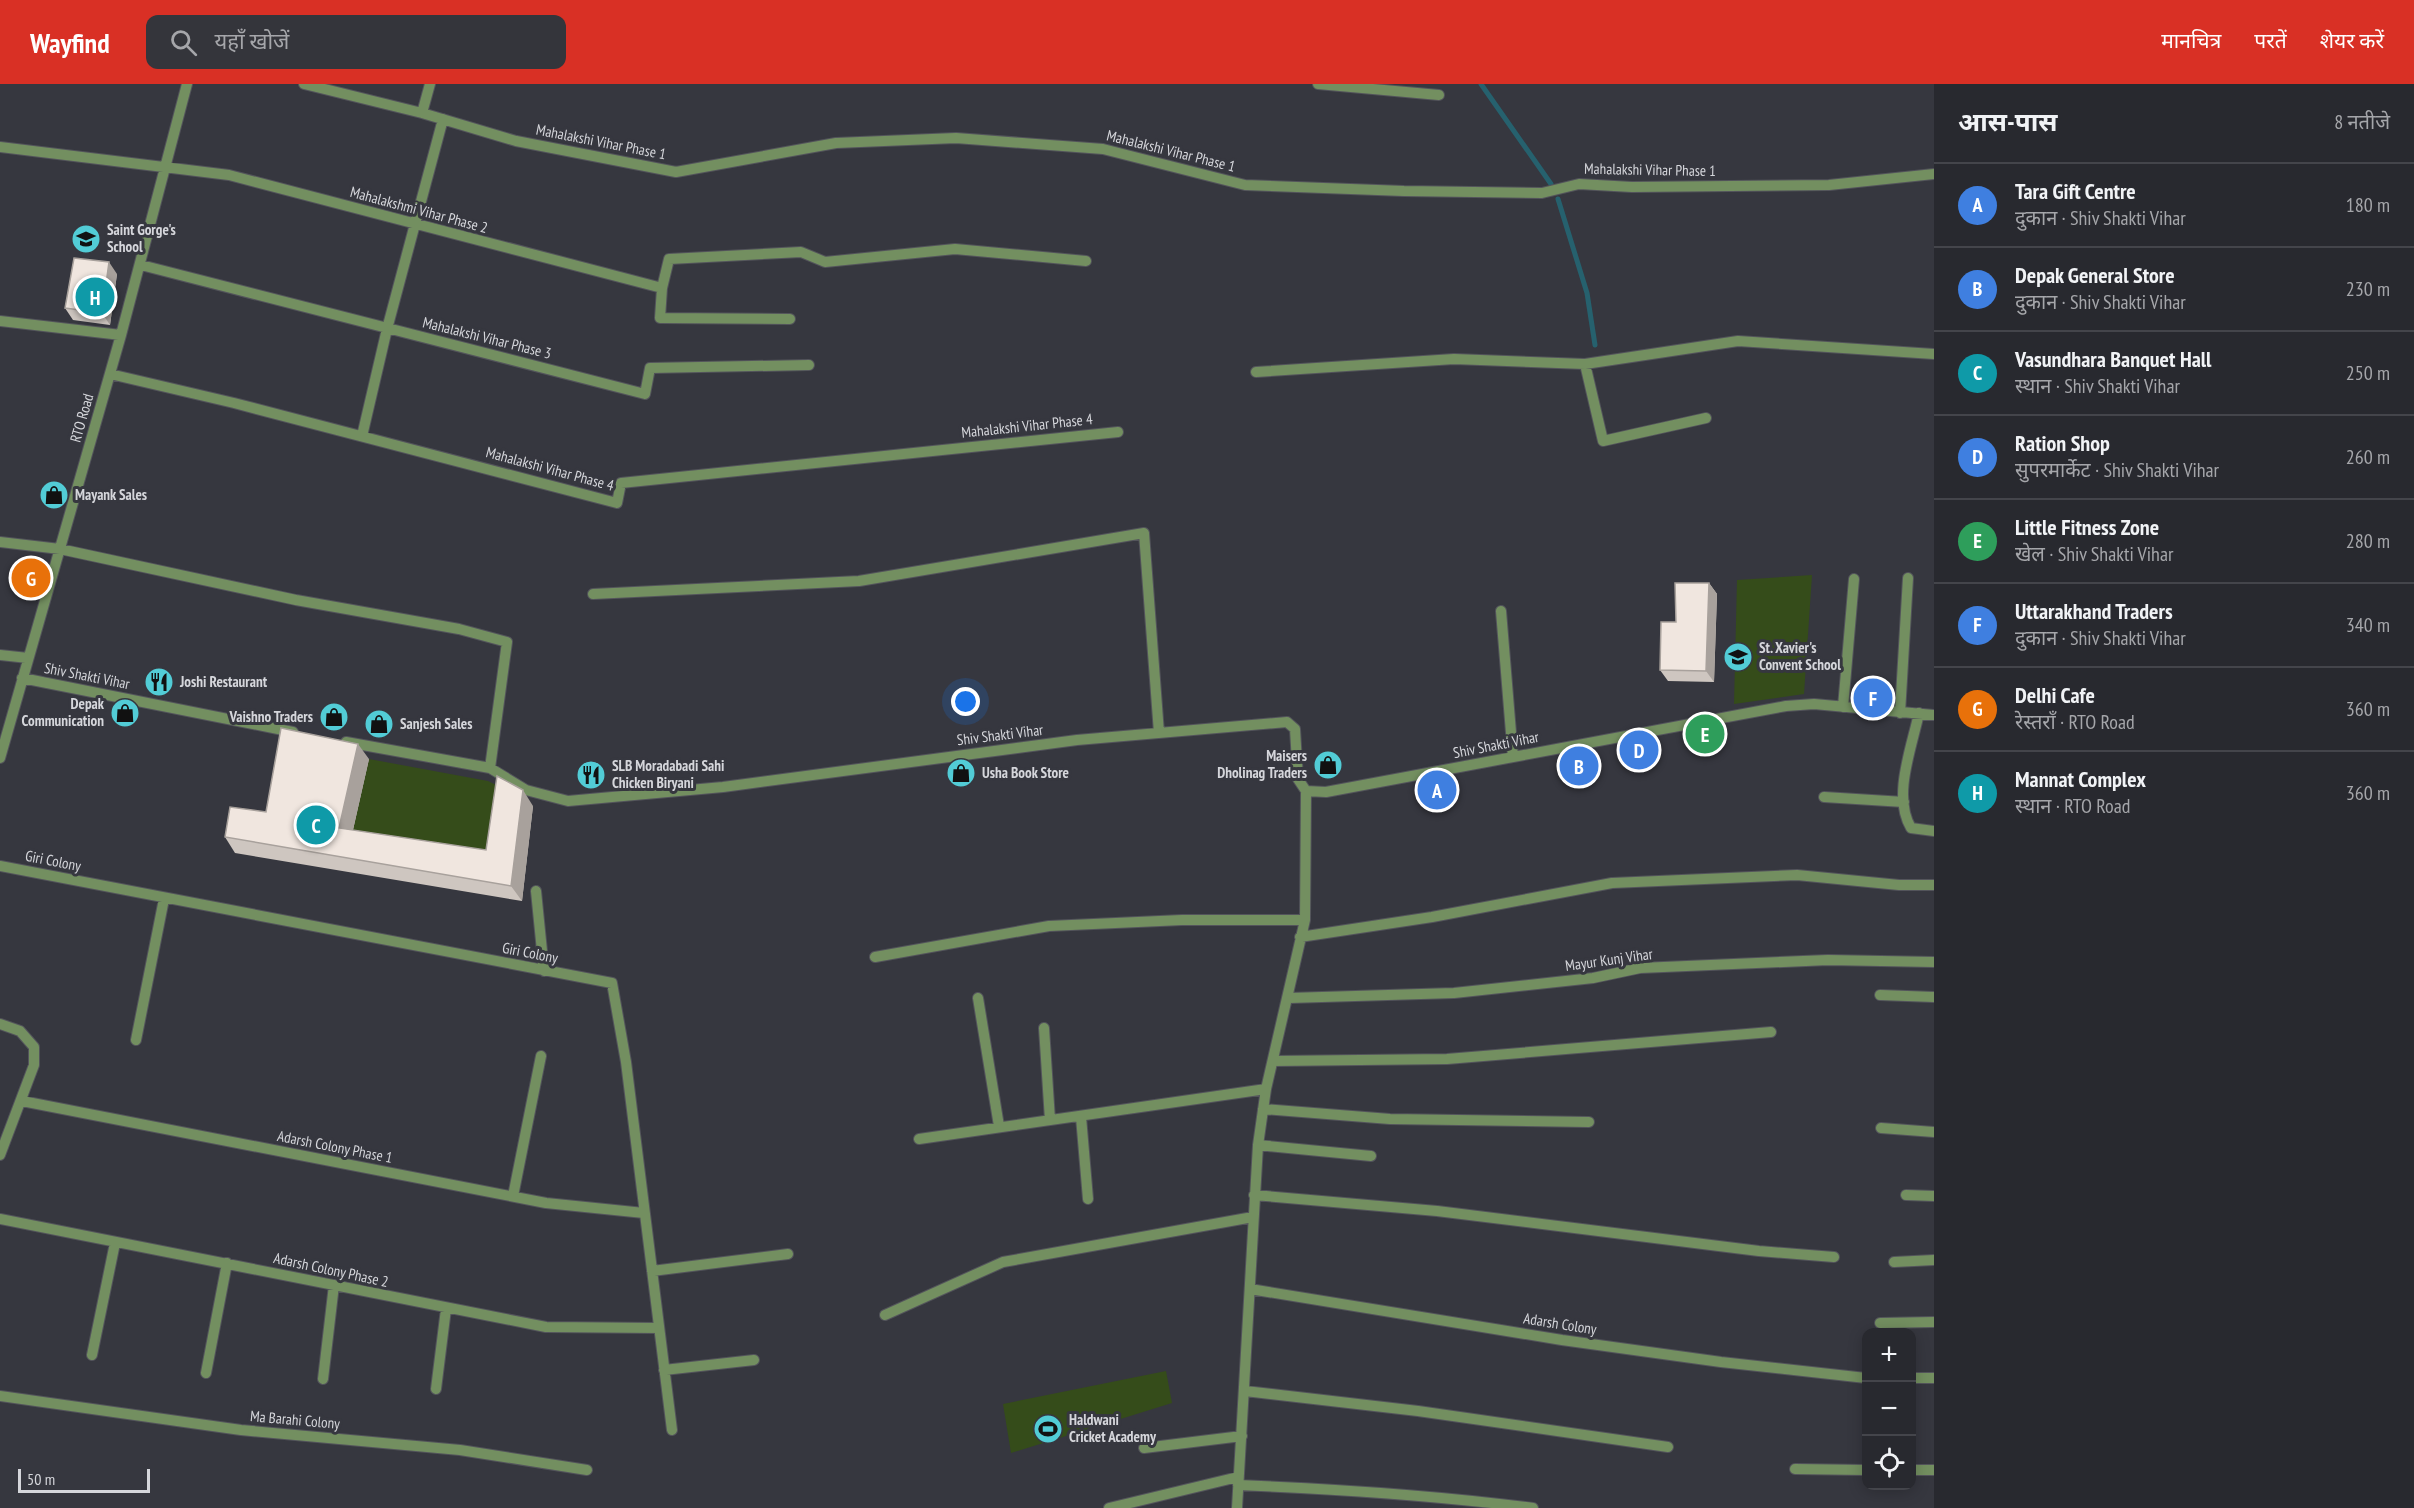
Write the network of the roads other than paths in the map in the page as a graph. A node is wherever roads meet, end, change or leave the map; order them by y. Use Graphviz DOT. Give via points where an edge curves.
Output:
graph roads {
  1 [pos="187,84"];
  2 [pos="304,84"];
  3 [pos="430,84"];
  4 [pos="1318,84"];
  5 [pos="335,88"];
  6 [pos="1440,95"];
  7 [pos="422,113"];
  8 [pos="442,119"];
  9 [pos="0,147"];
  10 [pos="167,166"];
  11 [pos="1934,174"];
  12 [pos="414,225"];
  13 [pos="1086,261"];
  14 [pos="141,265"];
  15 [pos="662,288"];
  16 [pos="790,319"];
  17 [pos="0,321"];
  18 [pos="387,329"];
  19 [pos="121,335"];
  20 [pos="1934,354"];
  21 [pos="1585,364"];
  22 [pos="809,365"];
  23 [pos="1257,372"];
  24 [pos="110,374"];
  25 [pos="1706,418"];
  26 [pos="1118,432"];
  27 [pos="362,436"];
  28 [pos="0,542"];
  29 [pos="60,549"];
  30 [pos="1908,578"];
  31 [pos="1854,579"];
  32 [pos="593,594"];
  33 [pos="1501,611"];
  34 [pos="0,655"];
  35 [pos="28,658"];
  36 [pos="22,678"];
  37 [pos="1843,707"];
  38 [pos="1900,713"];
  39 [pos="1919,713"];
  40 [pos="1934,714"];
  41 [pos="1159,733"];
  42 [pos="305,734"];
  43 [pos="339,741"];
  44 [pos="1513,757"];
  45 [pos="0,758"];
  46 [pos="489,768"];
  47 [pos="1306,791"];
  48 [pos="1824,797"];
  49 [pos="1904,802"];
  50 [pos="1934,831"];
  51 [pos="0,866"];
  52 [pos="1934,885"];
  53 [pos="536,891"];
  54 [pos="164,898"];
  55 [pos="1305,920"];
  56 [pos="1300,937"];
  57 [pos="875,957"];
  58 [pos="1934,962"];
  59 [pos="544,971"];
  60 [pos="1880,995"];
  61 [pos="1934,997"];
  62 [pos="978,998"];
  63 [pos="1289,998"];
  64 [pos="0,1024"];
  65 [pos="1044,1028"];
  66 [pos="1771,1032"];
  67 [pos="136,1040"];
  68 [pos="541,1056"];
  69 [pos="1273,1061"];
  70 [pos="1266,1089"];
  71 [pos="22,1101"];
  72 [pos="1263,1110"];
  73 [pos="1081,1117"];
  74 [pos="1050,1120"];
  75 [pos="1589,1122"];
  76 [pos="999,1126"];
  77 [pos="1881,1128"];
  78 [pos="1934,1132"];
  79 [pos="920,1139"];
  80 [pos="1258,1145"];
  81 [pos="0,1155"];
  82 [pos="1371,1156"];
  83 [pos="1254,1195"];
  84 [pos="1906,1195"];
  85 [pos="513,1196"];
  86 [pos="1934,1196"];
  87 [pos="1088,1199"];
  88 [pos="644,1213"];
  89 [pos="1253,1217"];
  90 [pos="0,1219"];
  91 [pos="115,1243"];
  92 [pos="788,1254"];
  93 [pos="1834,1257"];
  94 [pos="1934,1260"];
  95 [pos="1894,1262"];
  96 [pos="227,1263"];
  97 [pos="652,1271"];
  98 [pos="334,1286"];
  99 [pos="1250,1289"];
  100 [pos="446,1309"];
  101 [pos="885,1315"];
  102 [pos="1934,1322"];
  103 [pos="1880,1323"];
  104 [pos="659,1328"];
  105 [pos="92,1355"];
  106 [pos="754,1360"];
  107 [pos="664,1370"];
  108 [pos="207,1373"];
  109 [pos="1862,1378"];
  110 [pos="1916,1378"];
  111 [pos="1934,1378"];
  112 [pos="323,1379"];
  113 [pos="436,1389"];
  114 [pos="1245,1391"];
  115 [pos="0,1396"];
  116 [pos="672,1430"];
  117 [pos="1242,1436"];
  118 [pos="1668,1447"];
  119 [pos="1144,1448"];
  120 [pos="1795,1469"];
  121 [pos="587,1470"];
  122 [pos="1862,1470"];
  123 [pos="1916,1470"];
  124 [pos="1934,1470"];
  125 [pos="1238,1481"];
  126 [pos="1109,1508"];
  127 [pos="1237,1508"];
  128 [pos="1533,1508"];
  1 -- 10 [label="street, RTO Road"];
  2 -- 5 [label="street, Mahalakshi Vihar Phase 1"];
  3 -- 7 [label="street"];
  4 -- 6 [label="street"];
  5 -- 7 [label="street, Mahalakshi Vihar Phase 1"];
  7 -- 8 [label="street, Mahalakshi Vihar Phase 1"];
  8 -- 11 [label="street, Mahalakshi Vihar Phase 1" via="516,141 675,172 836,143 956,138 1103,149 1245,185 1542,193 1579,184 1829,185"];
  8 -- 12 [label="street"];
  9 -- 10 [label="street, Mahalakshmi Vihar Phase 2"];
  10 -- 12 [label="street, Mahalakshmi Vihar Phase 2" via="229,175"];
  10 -- 14 [label="street, RTO Road"];
  12 -- 15 [label="street, Mahalakshmi Vihar Phase 2"];
  12 -- 18 [label="street"];
  13 -- 15 [label="street" via="955,249 825,262 801,252 669,259"];
  14 -- 18 [label="street, Mahalakshi Vihar Phase 3"];
  14 -- 19 [label="street, RTO Road"];
  15 -- 16 [label="street" via="660,318"];
  17 -- 19 [label="street"];
  18 -- 22 [label="street, Mahalakshi Vihar Phase 3" via="645,394 650,368"];
  18 -- 27 [label="street"];
  19 -- 24 [label="street, RTO Road"];
  20 -- 21 [label="street" via="1738,341"];
  21 -- 23 [label="street" via="1454,359"];
  21 -- 25 [label="street" via="1603,441"];
  24 -- 27 [label="street, Mahalakshi Vihar Phase 4"];
  24 -- 29 [label="street, RTO Road"];
  26 -- 27 [label="street, Mahalakshi Vihar Phase 4" via="621,483 617,503"];
  28 -- 29 [label="street"];
  29 -- 35 [label="street, RTO Road"];
  29 -- 46 [label="street" via="507,642"];
  30 -- 38 [label="street"];
  31 -- 37 [label="street"];
  32 -- 41 [label="street" via="859,581 1144,533"];
  33 -- 44 [label="street"];
  34 -- 35 [label="street"];
  35 -- 36 [label="street, RTO Road"];
  36 -- 42 [label="street, Shiv Shakti Vihar"];
  36 -- 45 [label="street, RTO Road"];
  37 -- 38 [label="street, Shiv Shakti Vihar"];
  37 -- 44 [label="street, Shiv Shakti Vihar" via="1786,706"];
  38 -- 39 [label="street, Shiv Shakti Vihar"];
  39 -- 40 [label="street, Shiv Shakti Vihar"];
  39 -- 49 [label="street"];
  41 -- 46 [label="street, Shiv Shakti Vihar" via="1077,740 723,788 568,801 526,790"];
  41 -- 47 [label="street, Shiv Shakti Vihar" via="1287,722 1295,729 1298,779"];
  43 -- 46 [label="street, Shiv Shakti Vihar"];
  44 -- 47 [label="street, Shiv Shakti Vihar" via="1326,792"];
  47 -- 55 [label="street"];
  48 -- 49 [label="street"];
  49 -- 50 [label="street" via="1911,828"];
  51 -- 54 [label="street, Giri Colony"];
  52 -- 56 [label="street" via="1797,874 1612,884"];
  53 -- 59 [label="street"];
  54 -- 59 [label="street, Giri Colony"];
  54 -- 67 [label="street"];
  55 -- 56 [label="street"];
  55 -- 57 [label="street" via="1049,926"];
  56 -- 63 [label="street"];
  58 -- 63 [label="street, Mayur Kunj Vihar" via="1828,960 1640,968 1593,978 1454,993"];
  59 -- 88 [label="street, Giri Colony" via="612,983"];
  60 -- 61 [label="street"];
  62 -- 76 [label="street"];
  63 -- 69 [label="street"];
  64 -- 71 [label="street" via="20,1031 34,1047 34,1065"];
  65 -- 74 [label="street"];
  66 -- 69 [label="street" via="1447,1059"];
  68 -- 85 [label="street"];
  69 -- 70 [label="street"];
  70 -- 72 [label="street"];
  70 -- 73 [label="street"];
  71 -- 81 [label="street"];
  71 -- 85 [label="street, Adarsh Colony Phase 1"];
  72 -- 75 [label="street" via="1390,1119"];
  72 -- 80 [label="street"];
  73 -- 74 [label="street"];
  73 -- 87 [label="street"];
  74 -- 76 [label="street"];
  76 -- 79 [label="street"];
  77 -- 78 [label="street"];
  80 -- 82 [label="street"];
  80 -- 83 [label="street"];
  83 -- 89 [label="street"];
  83 -- 93 [label="street" via="1437,1211"];
  84 -- 86 [label="street"];
  85 -- 88 [label="street, Adarsh Colony Phase 1"];
  88 -- 97 [label="street, Giri Colony"];
  89 -- 99 [label="street"];
  89 -- 101 [label="street" via="1003,1262"];
  90 -- 91 [label="street, Adarsh Colony Phase 2"];
  91 -- 96 [label="street, Adarsh Colony Phase 2"];
  91 -- 105 [label="street"];
  92 -- 97 [label="street"];
  94 -- 95 [label="street"];
  96 -- 98 [label="street, Adarsh Colony Phase 2"];
  96 -- 108 [label="street"];
  97 -- 104 [label="street, Giri Colony"];
  98 -- 100 [label="street, Adarsh Colony Phase 2"];
  98 -- 112 [label="street"];
  99 -- 109 [label="street, Adarsh Colony" via="1585,1343"];
  99 -- 114 [label="street"];
  100 -- 104 [label="street, Adarsh Colony Phase 2" via="546,1327"];
  100 -- 113 [label="street"];
  102 -- 103 [label="street"];
  104 -- 107 [label="street, Giri Colony"];
  106 -- 107 [label="street"];
  107 -- 116 [label="street, Giri Colony"];
  110 -- 111 [label="street"];
  114 -- 117 [label="street"];
  114 -- 118 [label="street"];
  115 -- 121 [label="street, Ma Barahi Colony" via="241,1430 460,1450"];
  117 -- 119 [label="street"];
  117 -- 125 [label="street"];
  120 -- 122 [label="street"];
  123 -- 124 [label="street"];
  125 -- 126 [label="street"];
  125 -- 127 [label="street"];
  125 -- 128 [label="street" via="1444,1496"];
}
